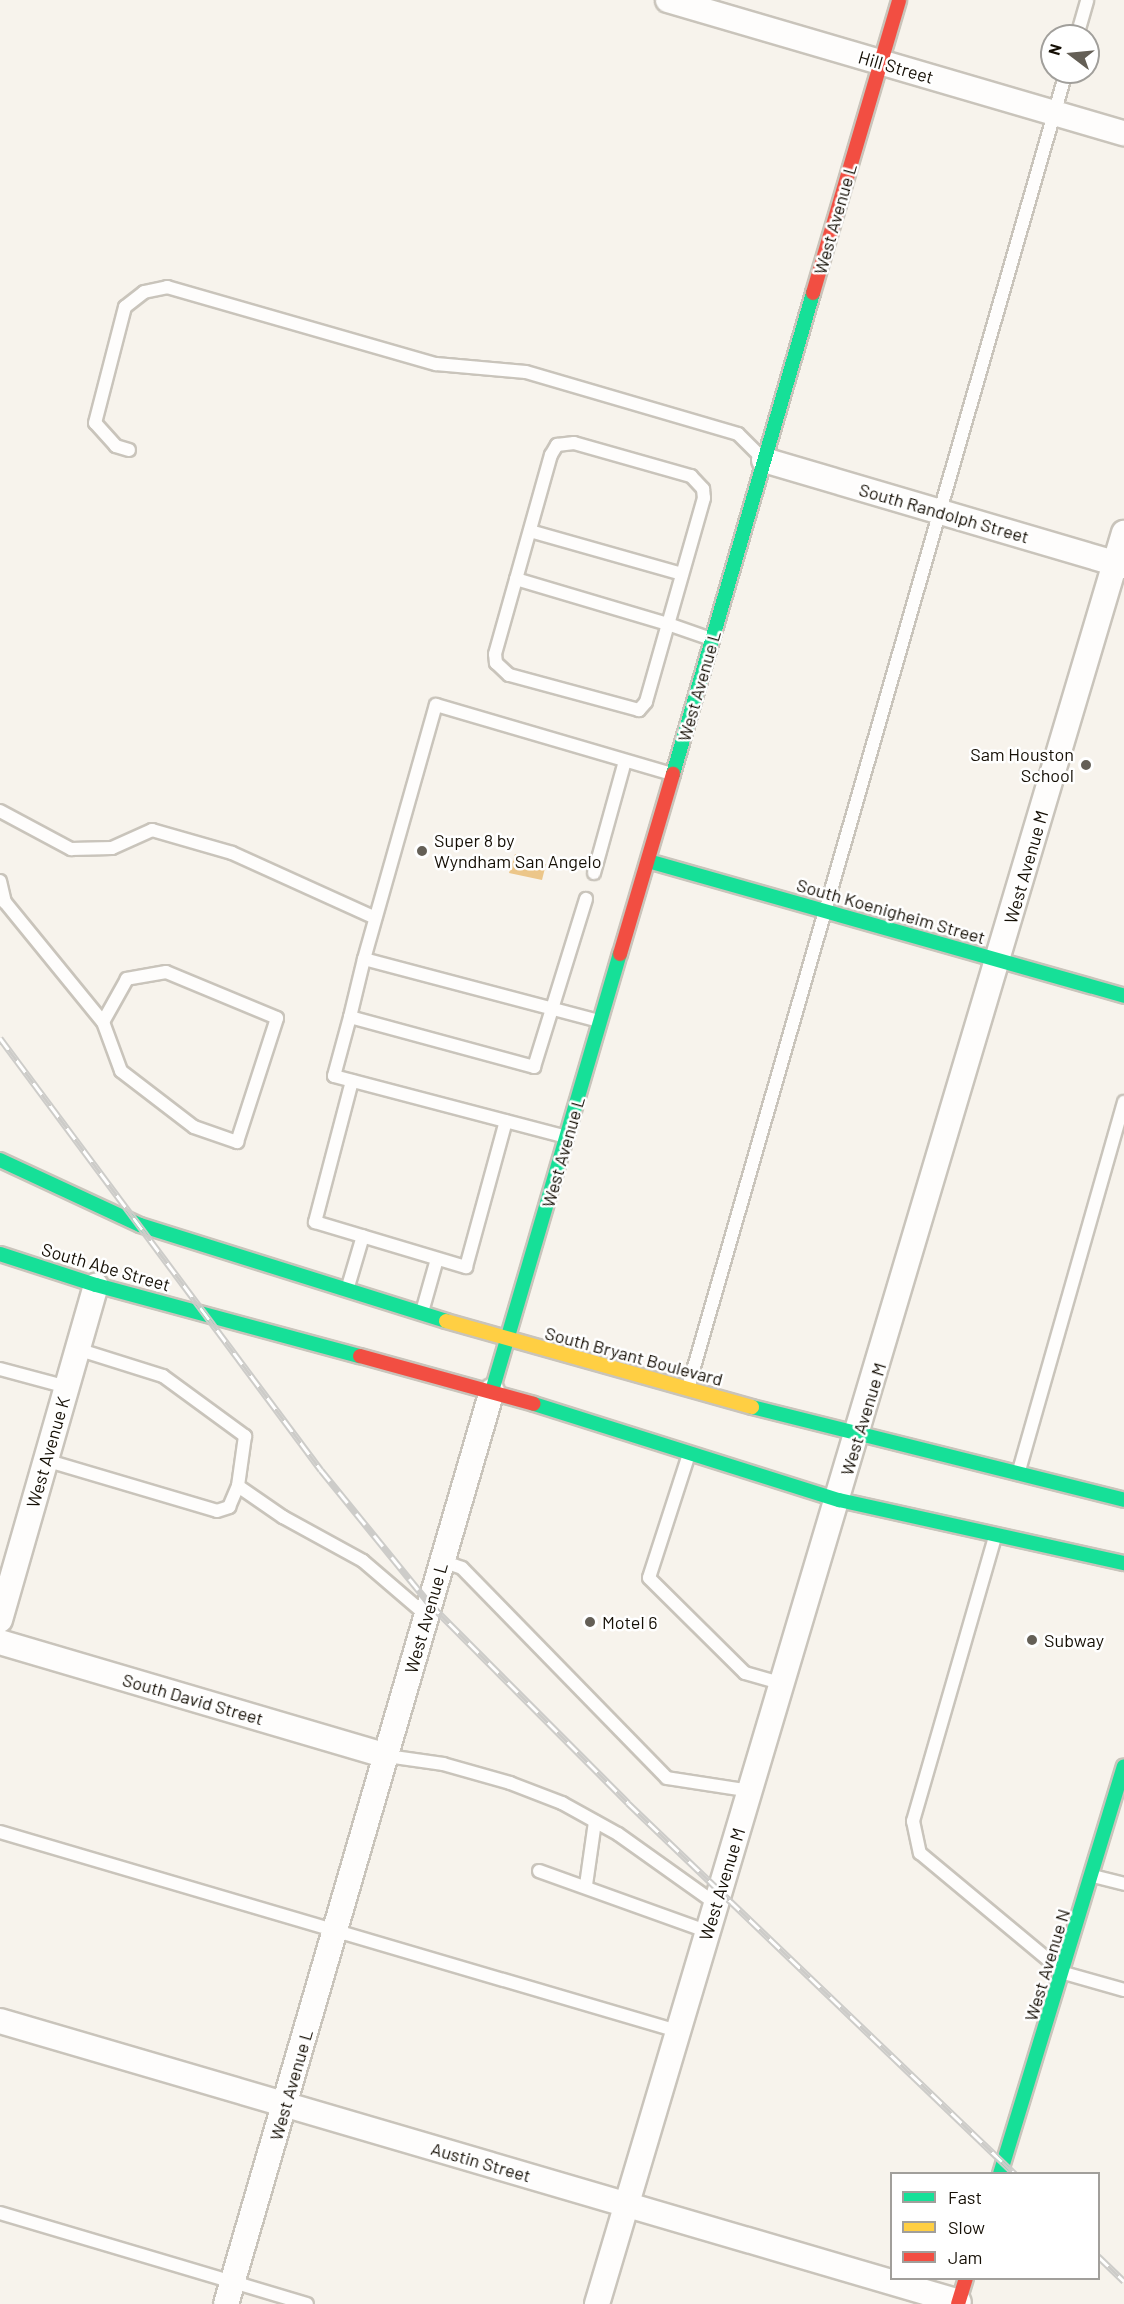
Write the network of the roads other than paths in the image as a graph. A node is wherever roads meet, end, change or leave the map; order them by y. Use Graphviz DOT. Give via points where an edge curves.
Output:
graph roads {
  1 [pos="668,0"];
  2 [pos="899,0"];
  3 [pos="1087,0"];
  4 [pos="1080,24"];
  5 [pos="881,62"];
  6 [pos="1063,84"];
  7 [pos="1055,113"];
  8 [pos="1124,133"];
  9 [pos="129,450"];
  10 [pos="764,460"];
  11 [pos="940,512"];
  12 [pos="530,531"];
  13 [pos="1124,533"];
  14 [pos="1120,564"];
  15 [pos="682,574"];
  16 [pos="516,579"];
  17 [pos="668,624"];
  18 [pos="712,640"];
  19 [pos="625,761"];
  20 [pos="673,775"];
  21 [pos="0,811"];
  22 [pos="648,861"];
  23 [pos="594,873"];
  24 [pos="0,881"];
  25 [pos="586,899"];
  26 [pos="825,911"];
  27 [pos="375,918"];
  28 [pos="364,959"];
  29 [pos="999,960"];
  30 [pos="1124,996"];
  31 [pos="553,1009"];
  32 [pos="350,1017"];
  33 [pos="103,1022"];
  34 [pos="601,1022"];
  35 [pos="352,1080"];
  36 [pos="1124,1102"];
  37 [pos="506,1121"];
  38 [pos="567,1138"];
  39 [pos="0,1160"];
  40 [pos="363,1236"];
  41 [pos="0,1254"];
  42 [pos="437,1259"];
  43 [pos="96,1285"];
  44 [pos="347,1291"];
  45 [pos="422,1314"];
  46 [pos="507,1340"];
  47 [pos="77,1349"];
  48 [pos="0,1369"];
  49 [pos="67,1387"];
  50 [pos="687,1389"];
  51 [pos="492,1391"];
  52 [pos="858,1436"];
  53 [pos="690,1453"];
  54 [pos="45,1460"];
  55 [pos="1018,1475"];
  56 [pos="238,1486"];
  57 [pos="839,1500"];
  58 [pos="1124,1500"];
  59 [pos="996,1535"];
  60 [pos="442,1561"];
  61 [pos="1124,1563"];
  62 [pos="426,1615"];
  63 [pos="0,1620"];
  64 [pos="0,1642"];
  65 [pos="783,1684"];
  66 [pos="387,1756"];
  67 [pos="1124,1766"];
  68 [pos="751,1791"];
  69 [pos="1119,1805"];
  70 [pos="595,1822"];
  71 [pos="0,1832"];
  72 [pos="539,1871"];
  73 [pos="1092,1875"];
  74 [pos="1124,1884"];
  75 [pos="586,1885"];
  76 [pos="716,1904"];
  77 [pos="336,1931"];
  78 [pos="708,1932"];
  79 [pos="1064,1973"];
  80 [pos="1124,1990"];
  81 [pos="0,2021"];
  82 [pos="677,2031"];
  83 [pos="286,2105"];
  84 [pos="1001,2172"];
  85 [pos="624,2204"];
  86 [pos="0,2213"];
  87 [pos="966,2280"];
  88 [pos="229,2293"];
  89 [pos="960,2303"];
  90 [pos="307,2304"];
  91 [pos="597,2304"];
  1 -- 5 [label="street, Hill Street"];
  2 -- 5 [label="main road, West Avenue L"];
  3 -- 4 [label="lane"];
  5 -- 7 [label="street, Hill Street"];
  5 -- 10 [label="main road, West Avenue L"];
  6 -- 7 [label="lane"];
  7 -- 8 [label="street, Hill Street"];
  7 -- 11 [label="lane"];
  9 -- 10 [label="lane" via="109,441 95,423 125,307 144,292 167,287 436,364 538,375 738,434"];
  10 -- 11 [label="street, South Randolph Street"];
  10 -- 18 [label="main road, West Avenue L"];
  11 -- 14 [label="street, South Randolph Street"];
  11 -- 26 [label="lane"];
  12 -- 15 [label="lane"];
  12 -- 15 [label="lane" via="557,445 574,443 691,476 703,489 704,498"];
  12 -- 16 [label="lane"];
  13 -- 14 [label="street, West Avenue M"];
  14 -- 29 [label="street, West Avenue M"];
  15 -- 17 [label="lane"];
  16 -- 17 [label="lane"];
  16 -- 17 [label="lane" via="495,654 500,668 510,675 639,710 646,702"];
  17 -- 18 [label="lane"];
  18 -- 20 [label="main road, West Avenue L"];
  19 -- 20 [label="lane"];
  19 -- 23 [label="lane"];
  19 -- 27 [label="lane" via="436,705"];
  20 -- 22 [label="main road, West Avenue L"];
  21 -- 27 [label="lane" via="72,849 112,848 152,830 232,853"];
  22 -- 26 [label="main road, South Koenigheim Street"];
  22 -- 34 [label="main road, West Avenue L"];
  24 -- 33 [label="lane" via="5,902"];
  25 -- 31 [label="lane"];
  26 -- 29 [label="main road, South Koenigheim Street"];
  26 -- 50 [label="lane"];
  27 -- 28 [label="lane"];
  28 -- 31 [label="lane"];
  28 -- 32 [label="lane"];
  29 -- 30 [label="main road, South Koenigheim Street"];
  29 -- 52 [label="street, West Avenue M"];
  31 -- 32 [label="lane" via="534,1067"];
  31 -- 34 [label="lane"];
  32 -- 35 [label="lane" via="334,1076"];
  33 -- 33 [label="lane" via="121,1071 194,1127 237,1142 277,1018 166,972 127,979"];
  34 -- 38 [label="main road, West Avenue L"];
  35 -- 37 [label="lane"];
  35 -- 40 [label="lane" via="315,1222"];
  36 -- 55 [label="lane"];
  37 -- 38 [label="lane"];
  37 -- 42 [label="lane" via="466,1267"];
  38 -- 46 [label="main road, West Avenue L"];
  39 -- 44 [label="main road, South Bryant Boulevard" via="140,1225"];
  40 -- 42 [label="lane"];
  40 -- 44 [label="lane"];
  41 -- 43 [label="main road, South Abe Street"];
  42 -- 45 [label="lane"];
  43 -- 47 [label="street, West Avenue K"];
  43 -- 51 [label="main road, South Abe Street"];
  44 -- 45 [label="main road, South Bryant Boulevard"];
  45 -- 46 [label="main road, South Bryant Boulevard"];
  46 -- 50 [label="main road, South Bryant Boulevard"];
  46 -- 51 [label="main road, West Avenue L"];
  47 -- 49 [label="street, West Avenue K"];
  47 -- 56 [label="lane" via="163,1376 245,1436"];
  48 -- 49 [label="lane"];
  49 -- 54 [label="street, West Avenue K"];
  50 -- 52 [label="main road, South Bryant Boulevard"];
  51 -- 53 [label="main road"];
  51 -- 60 [label="street, West Avenue L"];
  52 -- 55 [label="main road, South Bryant Boulevard"];
  52 -- 57 [label="street, West Avenue M"];
  53 -- 57 [label="main road"];
  53 -- 65 [label="lane" via="649,1578 745,1673"];
  54 -- 56 [label="lane" via="217,1511 229,1507"];
  54 -- 63 [label="street, West Avenue K"];
  55 -- 58 [label="main road, South Bryant Boulevard"];
  56 -- 62 [label="lane" via="283,1517 363,1562"];
  57 -- 59 [label="main road"];
  57 -- 65 [label="street, West Avenue M"];
  59 -- 61 [label="main road"];
  59 -- 79 [label="lane" via="913,1821 920,1853"];
  60 -- 62 [label="street, West Avenue L"];
  60 -- 68 [label="lane" via="462,1568 667,1778"];
  62 -- 66 [label="street, West Avenue L"];
  64 -- 66 [label="street, South David Street"];
  65 -- 68 [label="street, West Avenue M"];
  66 -- 70 [label="lane" via="443,1764 510,1783"];
  66 -- 77 [label="street, West Avenue L"];
  67 -- 69 [label="main road, West Avenue N"];
  68 -- 76 [label="street, West Avenue M"];
  69 -- 73 [label="main road, West Avenue N"];
  70 -- 75 [label="lane"];
  70 -- 76 [label="lane"];
  71 -- 77 [label="lane"];
  72 -- 75 [label="lane"];
  73 -- 74 [label="lane"];
  73 -- 79 [label="main road, West Avenue N"];
  75 -- 78 [label="lane"];
  76 -- 78 [label="street, West Avenue M"];
  77 -- 82 [label="lane"];
  77 -- 83 [label="street, West Avenue L"];
  78 -- 82 [label="street, West Avenue M"];
  79 -- 80 [label="lane"];
  79 -- 84 [label="main road, West Avenue N"];
  81 -- 83 [label="street, Austin Street"];
  82 -- 85 [label="street, West Avenue M"];
  83 -- 85 [label="street, Austin Street"];
  83 -- 88 [label="street, West Avenue L"];
  85 -- 89 [label="street, Austin Street"];
  85 -- 91 [label="street, West Avenue M"];
  86 -- 88 [label="lane"];
  87 -- 89 [label="main road"];
  88 -- 90 [label="lane"];
}
